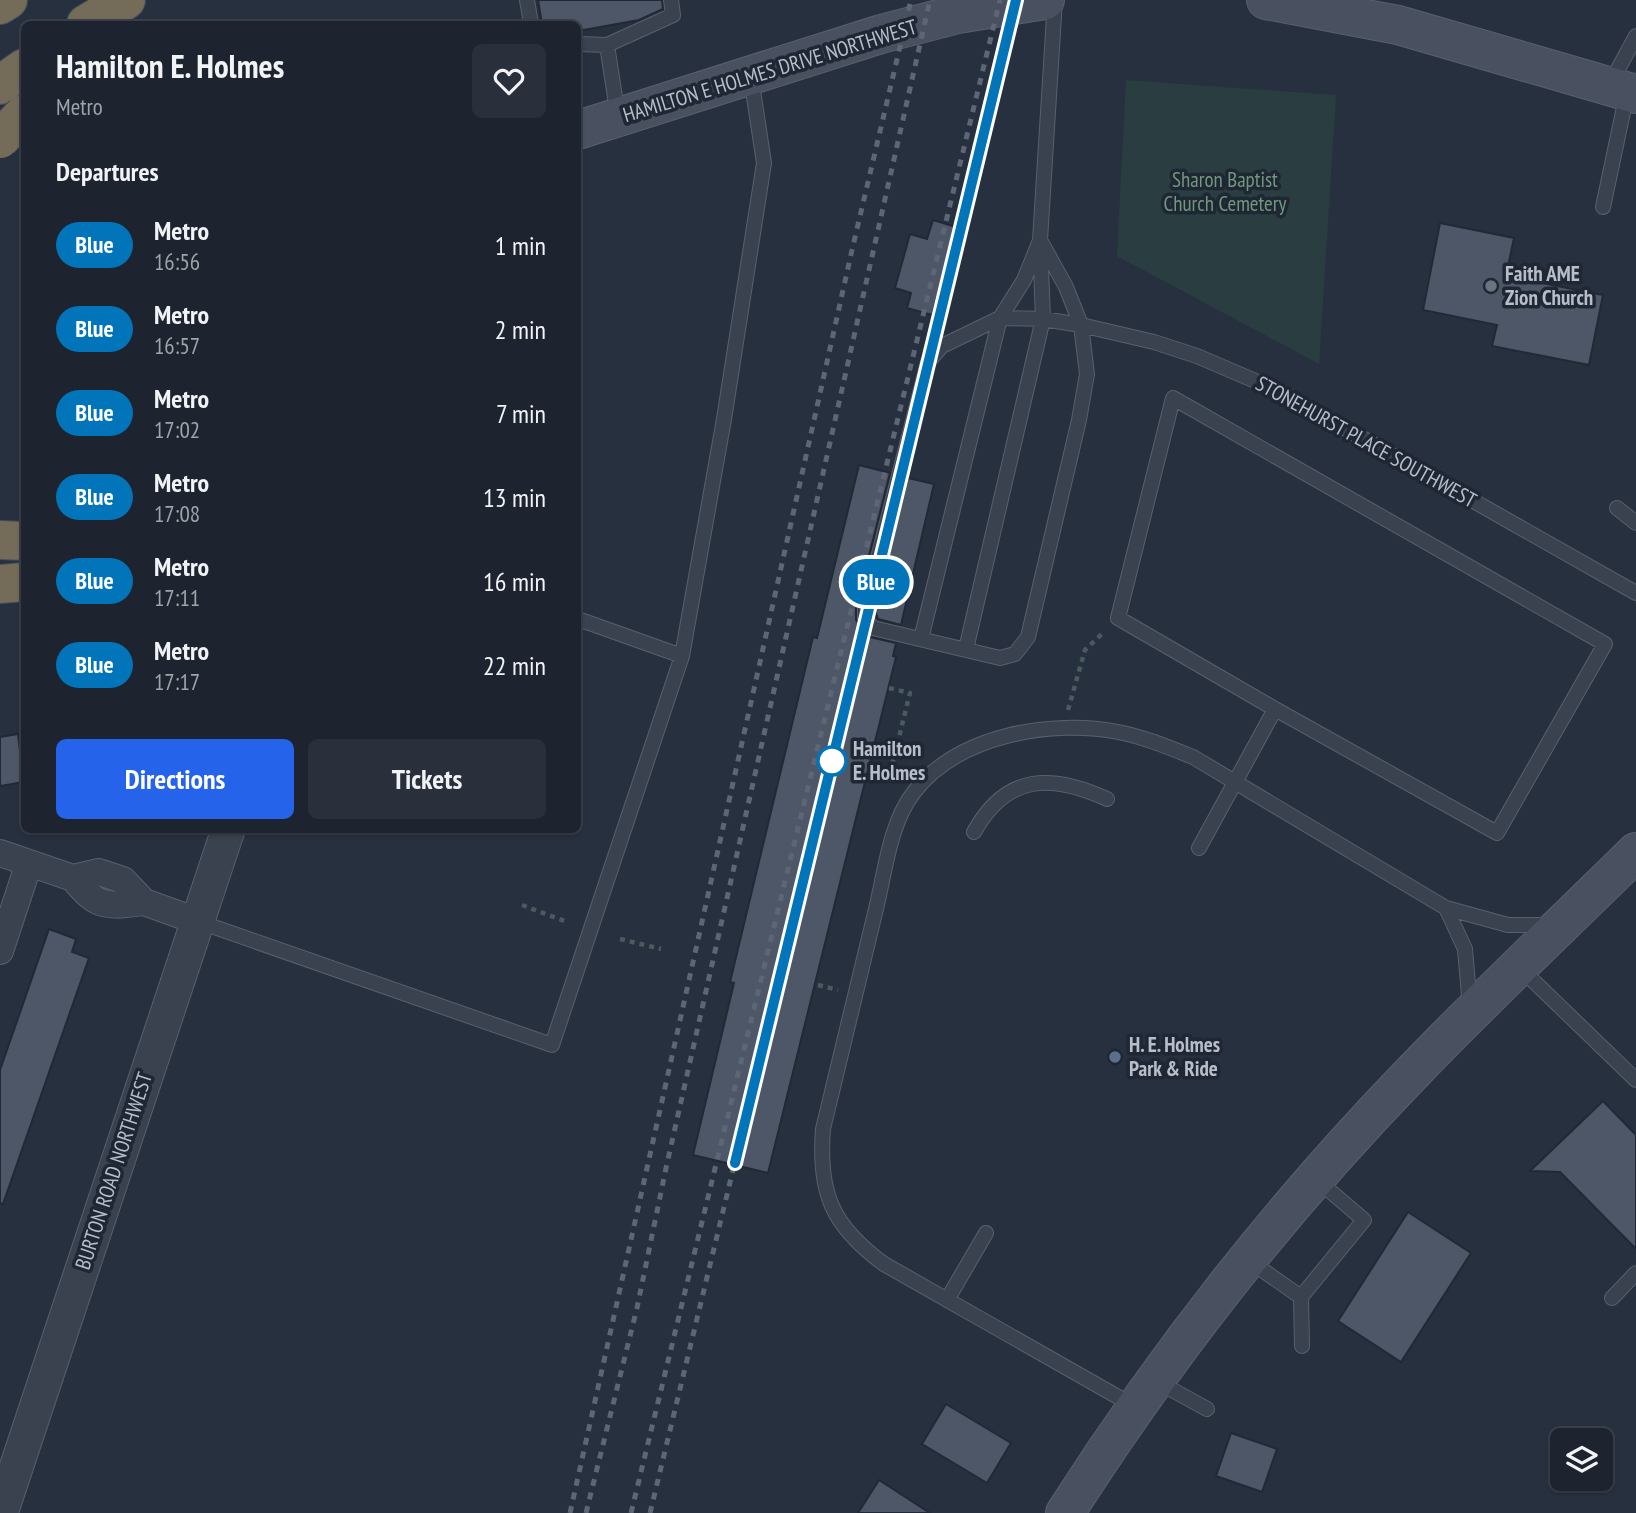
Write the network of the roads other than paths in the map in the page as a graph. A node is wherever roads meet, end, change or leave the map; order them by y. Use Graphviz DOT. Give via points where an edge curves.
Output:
graph roads {
  1 [pos="8,0"];
  2 [pos="126,0"];
  3 [pos="527,0"];
  4 [pos="671,0"];
  5 [pos="1045,0"];
  6 [pos="1055,0"];
  7 [pos="1266,0"];
  8 [pos="0,5"];
  9 [pos="91,21"];
  10 [pos="530,21"];
  11 [pos="1636,36"];
  12 [pos="581,44"];
  13 [pos="607,45"];
  14 [pos="21,70"];
  15 [pos="750,75"];
  16 [pos="0,85"];
  17 [pos="1624,91"];
  18 [pos="0,117"];
  19 [pos="21,117"];
  20 [pos="618,118"];
  21 [pos="21,120"];
  22 [pos="581,129"];
  23 [pos="0,139"];
  24 [pos="1603,207"];
  25 [pos="1040,240"];
  26 [pos="1000,318"];
  27 [pos="1043,319"];
  28 [pos="1081,325"];
  29 [pos="1617,508"];
  30 [pos="1636,523"];
  31 [pos="0,540"];
  32 [pos="21,541"];
  33 [pos="21,582"];
  34 [pos="0,584"];
  35 [pos="1636,593"];
  36 [pos="581,620"];
  37 [pos="921,639"];
  38 [pos="966,649"];
  39 [pos="682,656"];
  40 [pos="1275,709"];
  41 [pos="1235,781"];
  42 [pos="1107,799"];
  43 [pos="974,832"];
  44 [pos="227,833"];
  45 [pos="1199,849"];
  46 [pos="1636,852"];
  47 [pos="0,853"];
  48 [pos="29,863"];
  49 [pos="1446,908"];
  50 [pos="197,921"];
  51 [pos="1563,925"];
  52 [pos="0,951"];
  53 [pos="1520,968"];
  54 [pos="1471,1016"];
  55 [pos="1636,1080"];
  56 [pos="1316,1179"];
  57 [pos="986,1233"];
  58 [pos="1247,1259"];
  59 [pos="1636,1273"];
  60 [pos="1301,1297"];
  61 [pos="1612,1298"];
  62 [pos="947,1300"];
  63 [pos="1302,1346"];
  64 [pos="1145,1394"];
  65 [pos="1207,1409"];
  66 [pos="1,1513"];
  67 [pos="1065,1513"];
  1 -- 8 [label="highway"];
  2 -- 9 [label="highway"];
  3 -- 10 [label="lane"];
  4 -- 13 [label="lane" via="673,15"];
  5 -- 15 [label="main road, HAMILTON E HOLMES DRIVE NORTHWEST" via="958,14"];
  6 -- 25 [label="lane"];
  7 -- 17 [label="main road" via="1398,25"];
  11 -- 17 [label="lane"];
  12 -- 13 [label="lane"];
  13 -- 20 [label="lane"];
  14 -- 16 [label="highway"];
  15 -- 20 [label="main road, HAMILTON E HOLMES DRIVE NORTHWEST"];
  15 -- 39 [label="lane" via="764,163"];
  17 -- 24 [label="lane"];
  18 -- 21 [label="main road"];
  19 -- 23 [label="highway, bridge"];
  20 -- 22 [label="main road, HAMILTON E HOLMES DRIVE NORTHWEST"];
  25 -- 26 [label="lane" via="1024,280"];
  25 -- 27 [label="lane"];
  25 -- 28 [label="lane"];
  26 -- 27 [label="lane, STONEHURST PLACE SOUTHWEST"];
  26 -- 37 [label="lane"];
  26 -- 37 [label="lane" via="942,346 928,362 865,609 873,628"];
  27 -- 28 [label="lane, STONEHURST PLACE SOUTHWEST"];
  27 -- 38 [label="lane"];
  28 -- 35 [label="lane, STONEHURST PLACE SOUTHWEST" via="1198,356 1281,392"];
  28 -- 38 [label="lane" via="1087,374 1028,637 1015,654 1000,657"];
  29 -- 30 [label="lane"];
  31 -- 32 [label="highway"];
  33 -- 34 [label="highway"];
  36 -- 39 [label="lane"];
  37 -- 38 [label="lane"];
  39 -- 50 [label="lane" via="552,1045"];
  40 -- 40 [label="lane" via="1497,832 1605,644 1173,398 1118,618"];
  40 -- 41 [label="lane"];
  41 -- 45 [label="lane"];
  41 -- 49 [label="lane"];
  41 -- 62 [label="lane" via="1156,741 1117,732 1063,728 1004,737 965,751 913,793 893,842 823,1129 820,1163 839,1223 860,1246"];
  42 -- 43 [label="lane" via="1064,782 1023,784 981,819"];
  44 -- 50 [label="street, BURTON ROAD NORTHWEST"];
  46 -- 51 [label="main road"];
  47 -- 48 [label="street"];
  48 -- 50 [label="street" via="73,878 90,899 112,906 145,902"];
  48 -- 52 [label="street"];
  49 -- 51 [label="lane" via="1508,925"];
  49 -- 54 [label="lane" via="1465,949"];
  50 -- 66 [label="street, BURTON ROAD NORTHWEST"];
  51 -- 53 [label="main road"];
  53 -- 54 [label="main road"];
  53 -- 55 [label="lane"];
  54 -- 56 [label="main road" via="1413,1071"];
  56 -- 58 [label="main road"];
  56 -- 60 [label="lane" via="1364,1220"];
  57 -- 62 [label="lane"];
  58 -- 60 [label="lane"];
  58 -- 64 [label="main road"];
  59 -- 61 [label="lane"];
  60 -- 63 [label="lane"];
  62 -- 64 [label="lane"];
  64 -- 65 [label="lane"];
  64 -- 67 [label="main road"];
}
